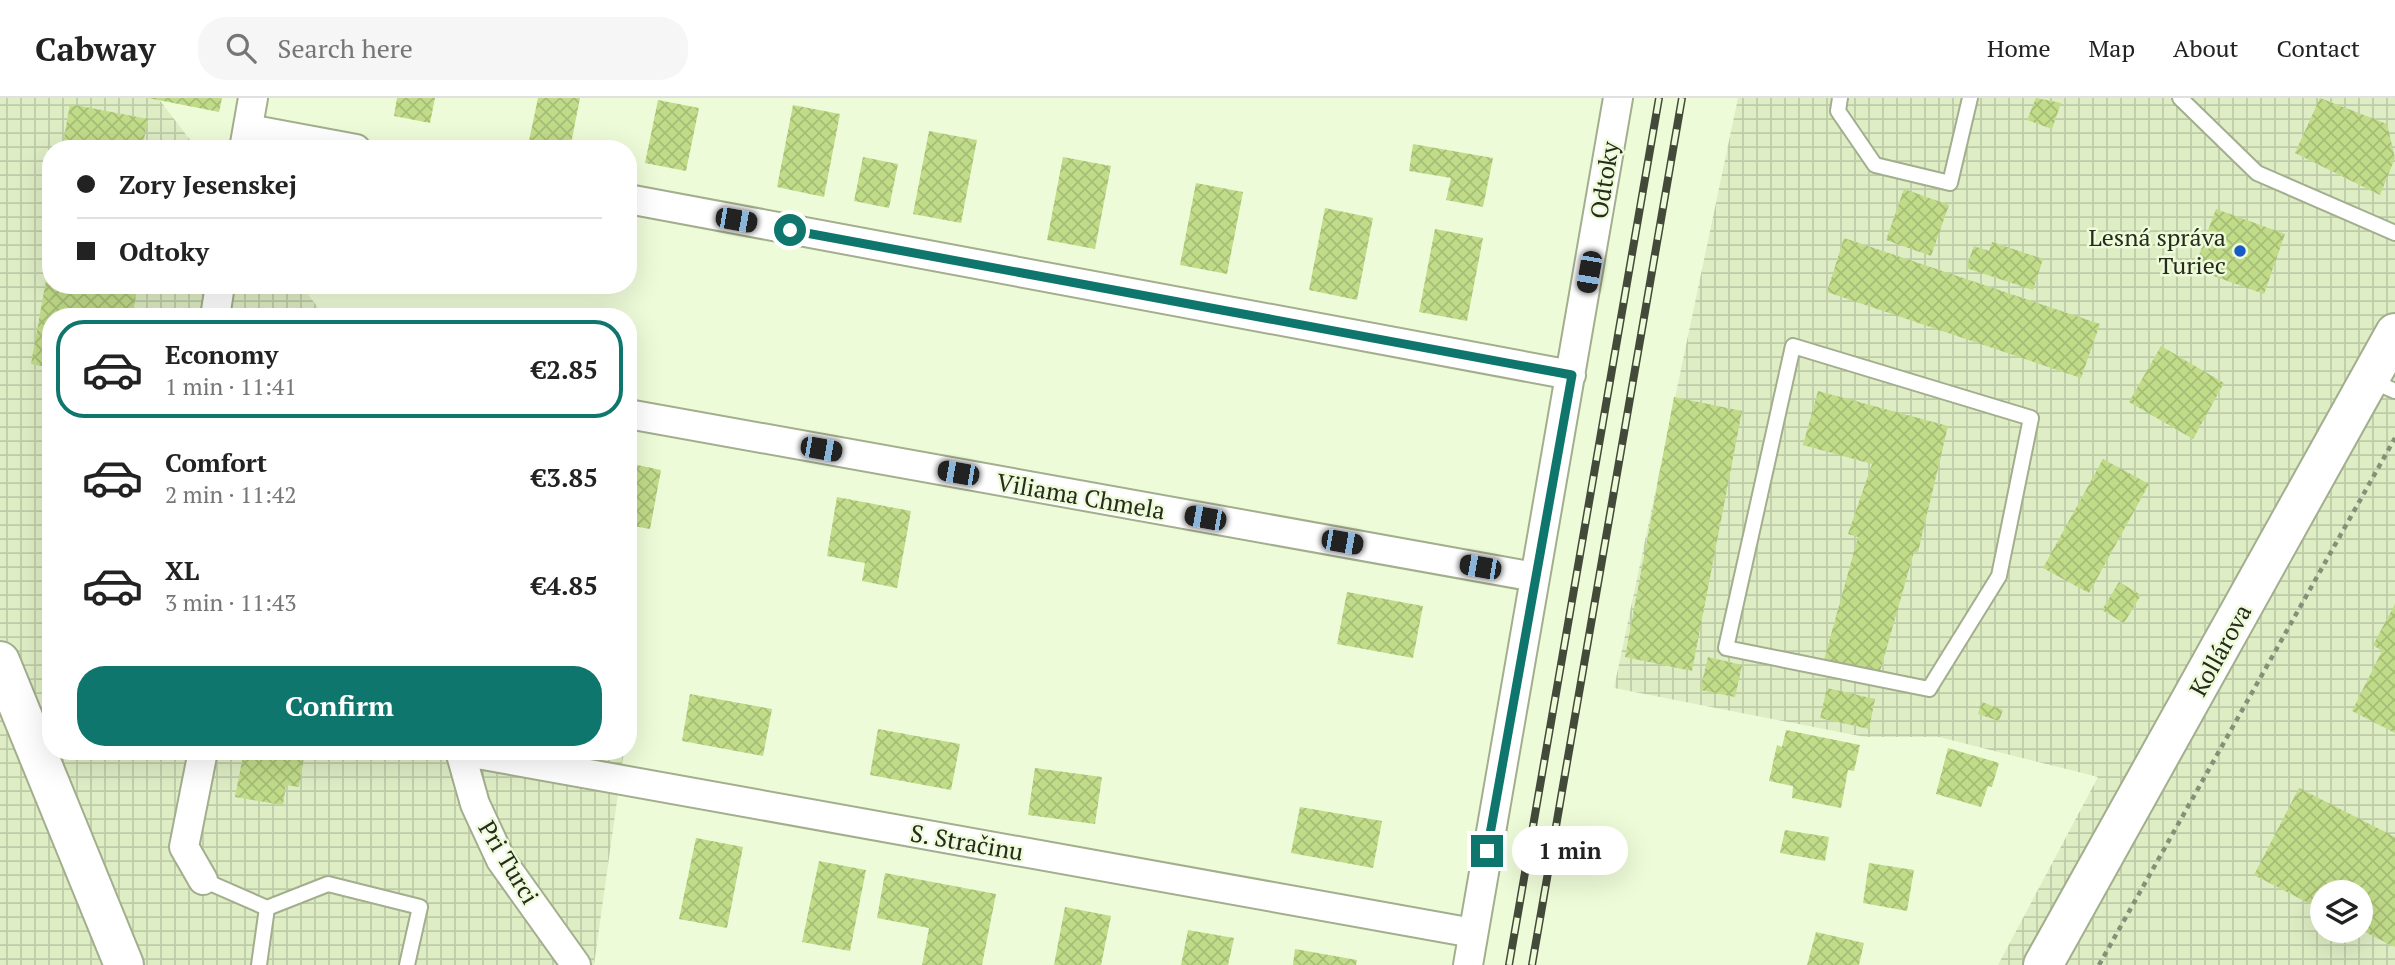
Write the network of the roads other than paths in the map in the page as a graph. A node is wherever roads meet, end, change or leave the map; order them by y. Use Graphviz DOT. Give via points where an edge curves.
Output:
graph roads {
  1 [pos="253,98"];
  2 [pos="1618,98"];
  3 [pos="1840,98"];
  4 [pos="1970,98"];
  5 [pos="2180,98"];
  6 [pos="246,139"];
  7 [pos="637,202"];
  8 [pos="2395,233"];
  9 [pos="2395,332"];
  10 [pos="1572,375"];
  11 [pos="2383,386"];
  12 [pos="637,416"];
  13 [pos="1999,576"];
  14 [pos="1535,577"];
  15 [pos="0,661"];
  16 [pos="201,760"];
  17 [pos="463,760"];
  18 [pos="511,760"];
  19 [pos="203,880"];
  20 [pos="267,908"];
  21 [pos="1473,933"];
  22 [pos="124,965"];
  23 [pos="259,965"];
  24 [pos="407,965"];
  25 [pos="576,965"];
  26 [pos="1468,965"];
  27 [pos="2043,965"];
  1 -- 6 [label="street"];
  2 -- 10 [label="street, Odtoky"];
  3 -- 4 [label="lane" via="1838,111 1875,165 1950,183"];
  5 -- 8 [label="lane" via="2257,173"];
  7 -- 10 [label="street"];
  9 -- 11 [label="main road, Kollárova"];
  10 -- 14 [label="street, Odtoky"];
  11 -- 27 [label="main road, Kollárova"];
  12 -- 14 [label="street, Viliama Chmela"];
  13 -- 13 [label="lane" via="2031,418 1793,346 1726,648 1929,689"];
  14 -- 21 [label="street, Odtoky"];
  15 -- 22 [label="main road"];
  16 -- 19 [label="street" via="184,847"];
  17 -- 25 [label="street, Pri Turci" via="475,804 502,860"];
  18 -- 21 [label="street, S. Stračinu"];
  19 -- 20 [label="lane"];
  20 -- 23 [label="lane"];
  20 -- 24 [label="lane" via="328,884 420,907"];
  21 -- 26 [label="street, Odtoky"];
}
